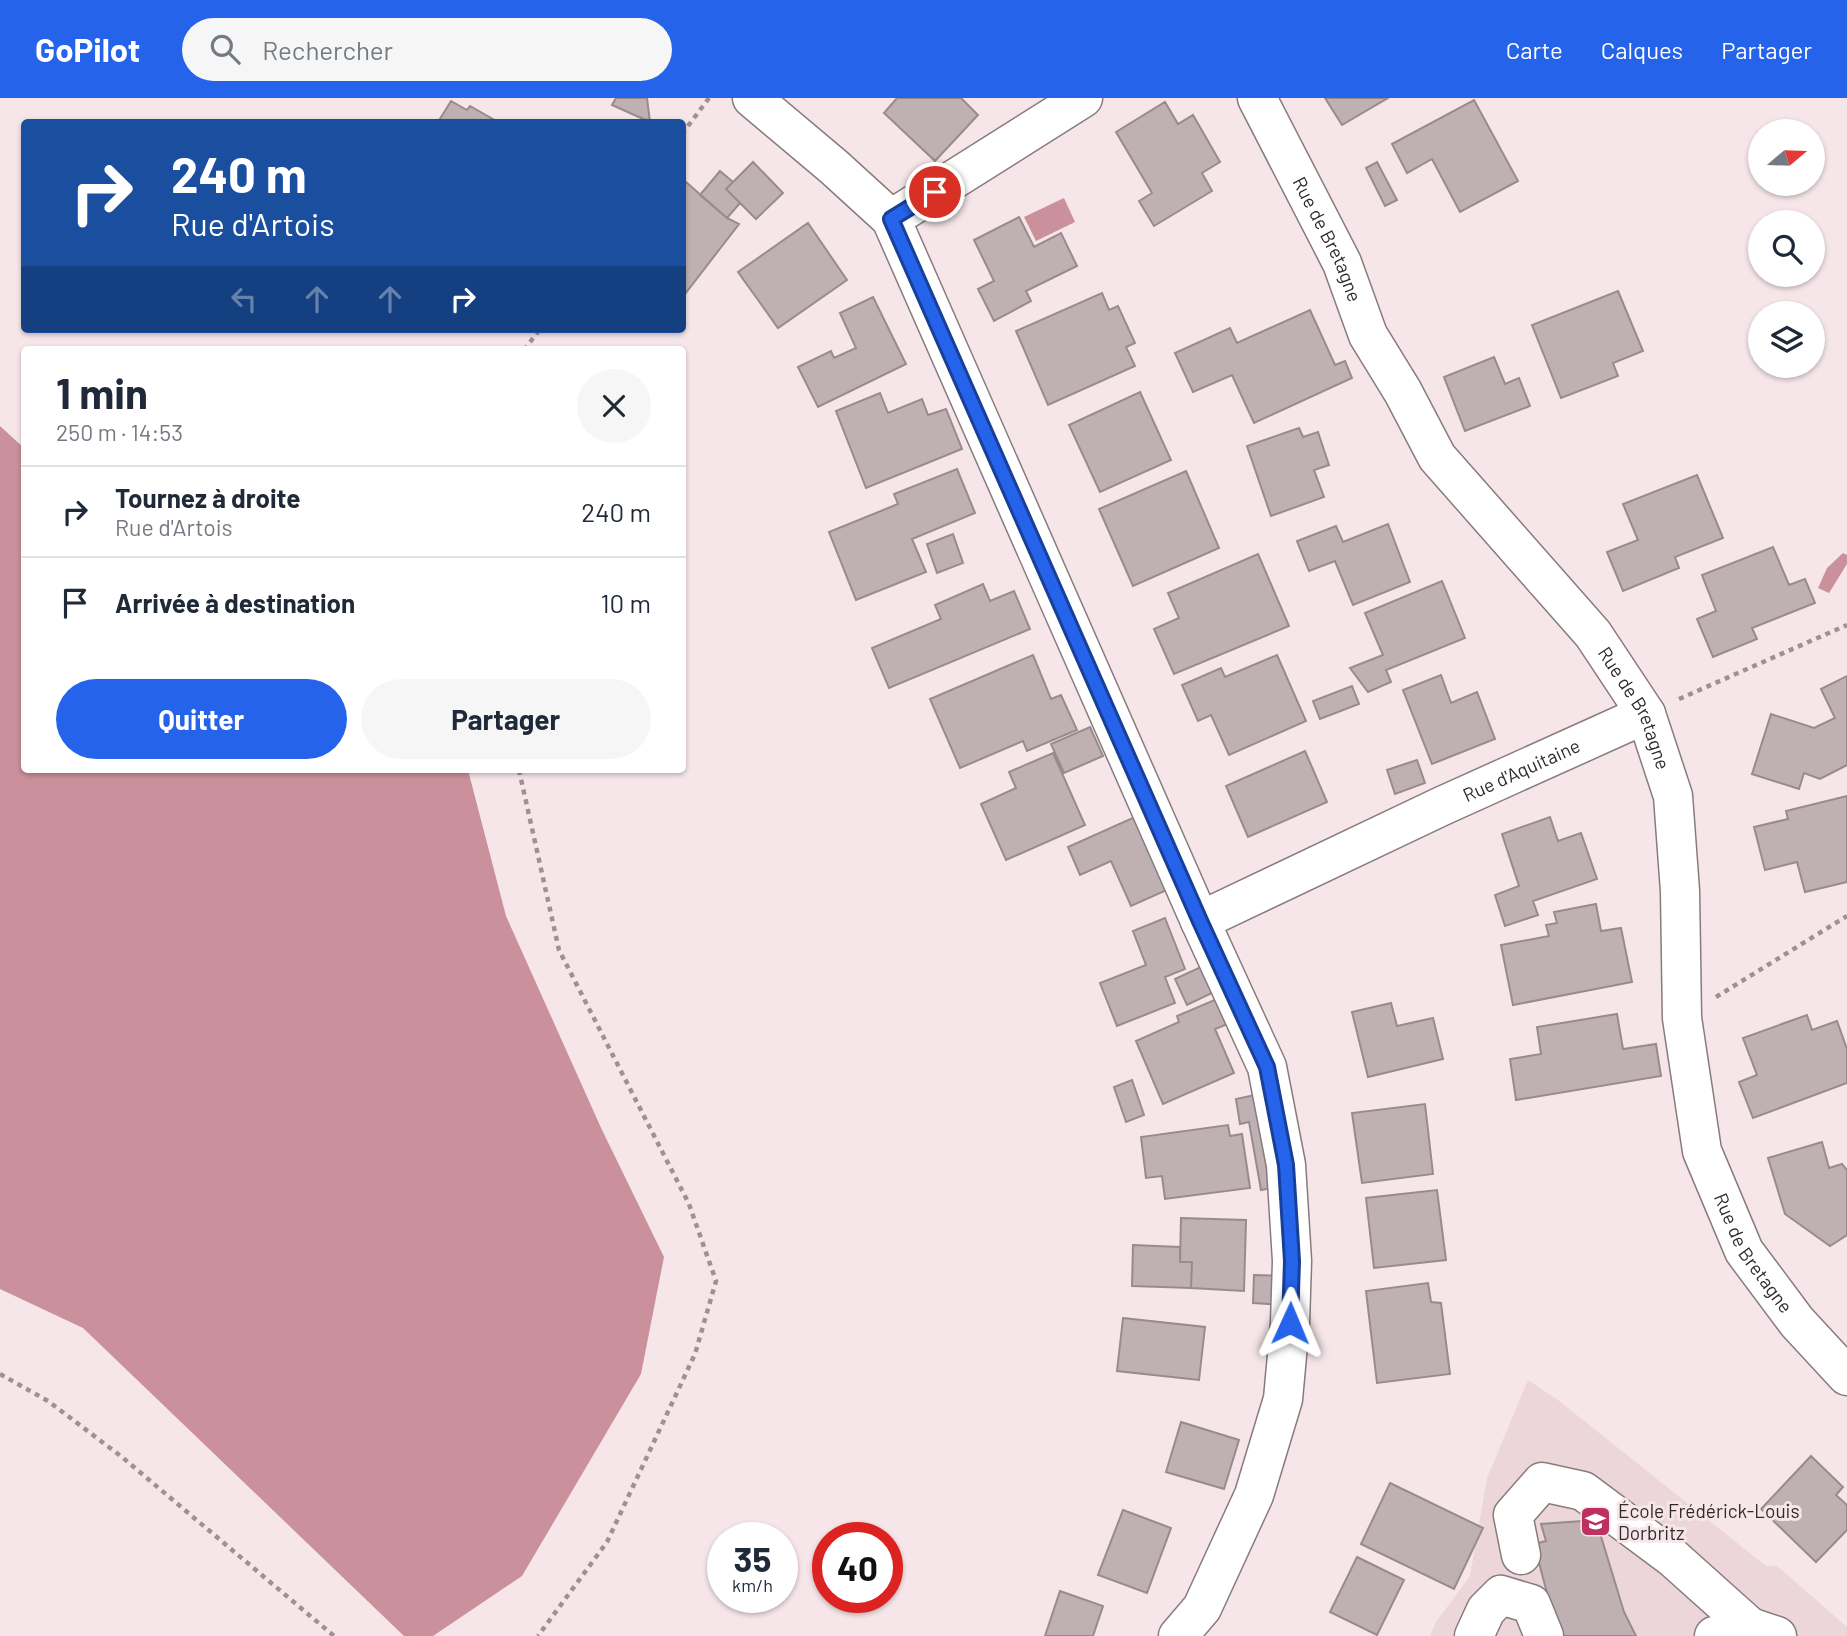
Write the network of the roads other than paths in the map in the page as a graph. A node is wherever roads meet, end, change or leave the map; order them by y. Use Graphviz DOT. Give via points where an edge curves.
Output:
graph roads {
  1 [pos="752,98"];
  2 [pos="1083,98"];
  3 [pos="1257,98"];
  4 [pos="891,219"];
  5 [pos="1646,714"];
  6 [pos="1200,921"];
  7 [pos="1847,1376"];
  8 [pos="1521,1555"];
  9 [pos="1747,1633"];
  10 [pos="1178,1636"];
  11 [pos="1474,1636"];
  12 [pos="1544,1636"];
  1 -- 4 [label="street"];
  2 -- 4 [label="street"];
  3 -- 5 [label="street, Rue de Bretagne" via="1342,263 1368,335 1437,457 1593,634"];
  4 -- 6 [label="street"];
  5 -- 6 [label="street, Rue d'Aquitaine"];
  5 -- 7 [label="street, Rue de Bretagne" via="1672,796 1680,891 1682,1018 1702,1151 1744,1251 1797,1322"];
  6 -- 10 [label="street" via="1267,1067 1286,1165 1292,1261 1283,1399 1254,1495 1202,1608"];
  8 -- 9 [label="street" via="1513,1515 1542,1482 1583,1491 1673,1558"];
  11 -- 12 [label="street" via="1486,1609 1501,1595 1531,1604"];
}
